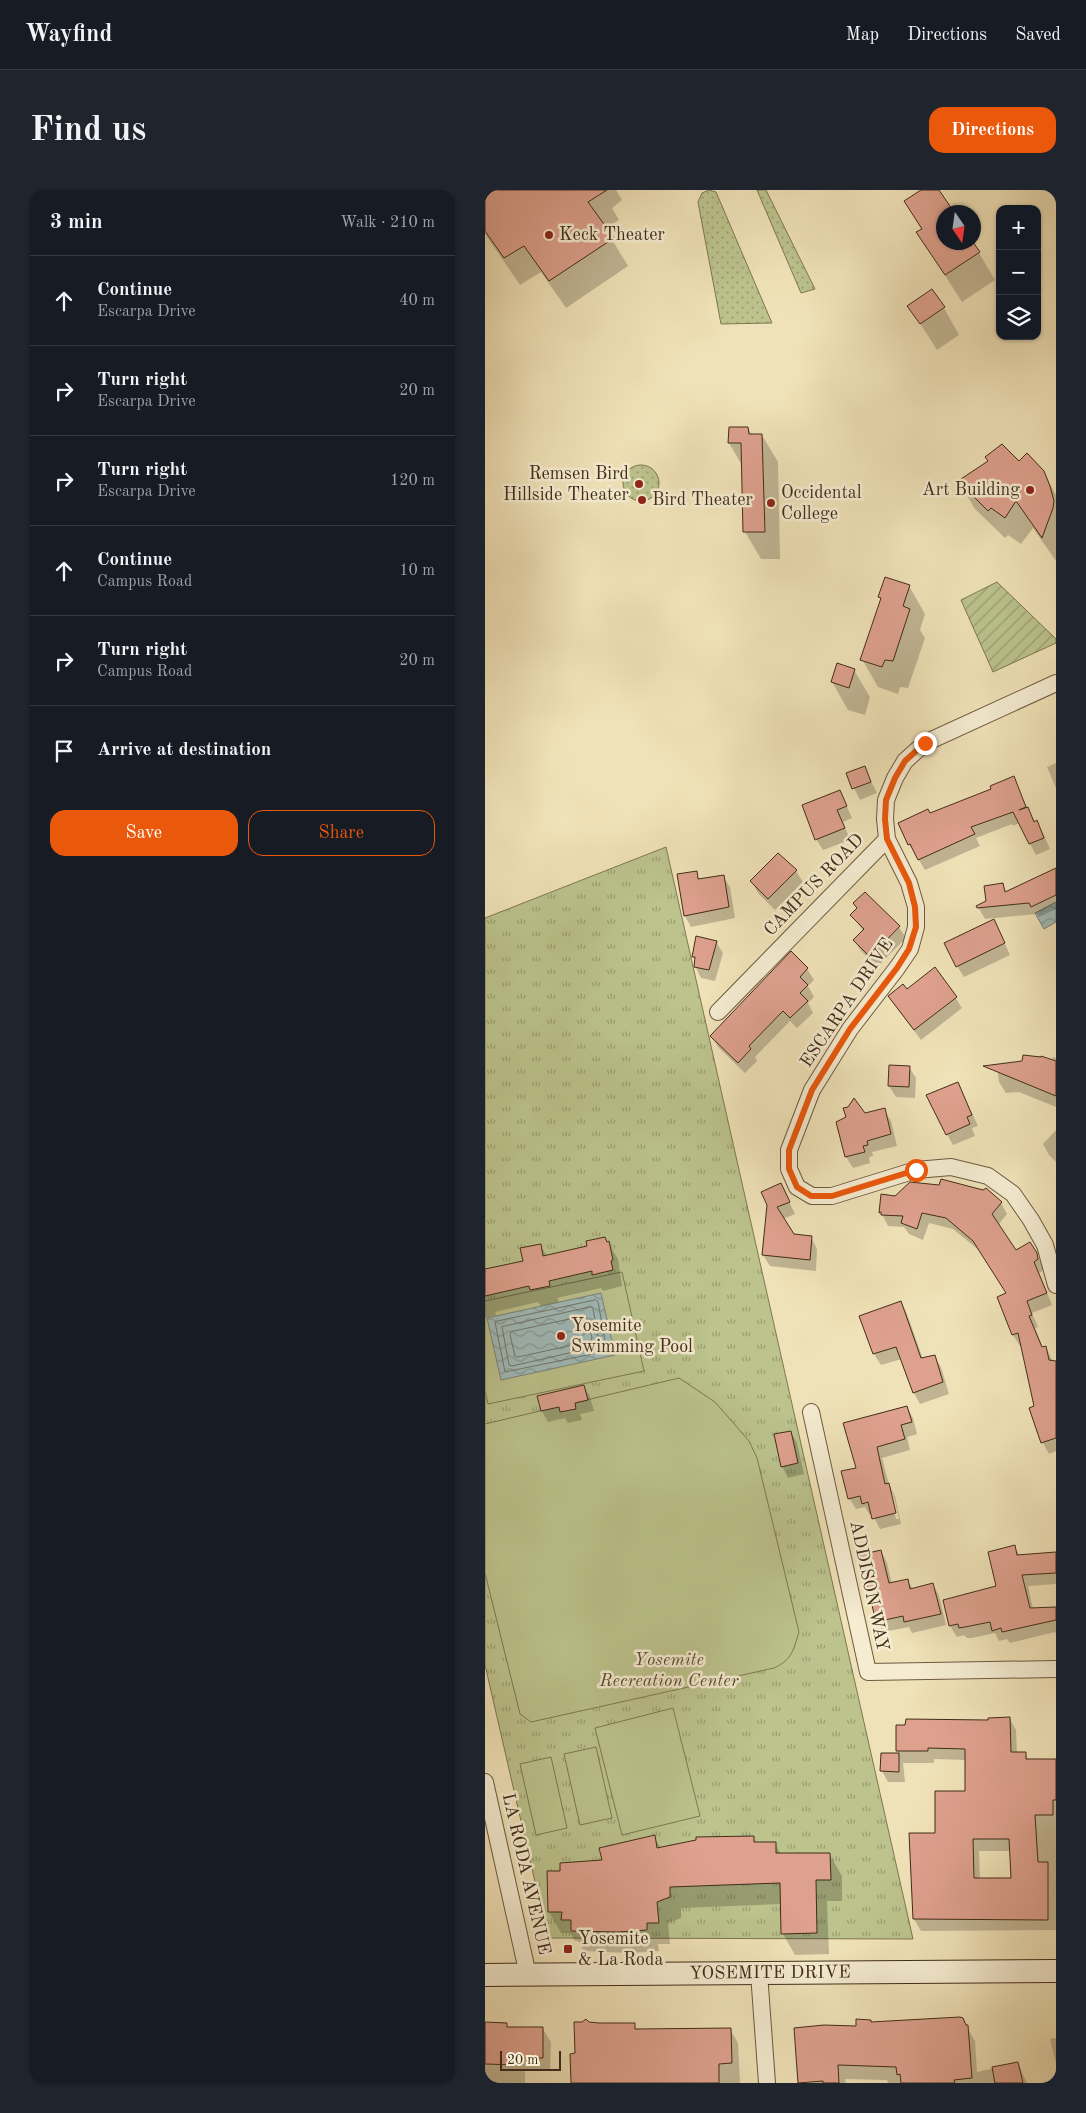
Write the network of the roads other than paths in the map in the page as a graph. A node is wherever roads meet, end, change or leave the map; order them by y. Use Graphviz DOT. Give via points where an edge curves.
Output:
graph roads {
  1 [pos="1056,683"];
  2 [pos="887,839"];
  3 [pos="718,1012"];
  4 [pos="1056,1285"];
  5 [pos="811,1412"];
  6 [pos="1056,1669"];
  7 [pos="485,1782"];
  8 [pos="1056,1971"];
  9 [pos="759,1973"];
  10 [pos="485,1975"];
  11 [pos="528,1975"];
  12 [pos="767,2083"];
  1 -- 2 [label="street, CAMPUS ROAD" via="925,743 905,761 886,800"];
  2 -- 3 [label="street, CAMPUS ROAD"];
  2 -- 4 [label="street, ESCARPA DRIVE" via="909,883 916,927 909,949 897,968 850,1029 812,1090 789,1150 789,1169 797,1187 811,1196 832,1196 916,1170 951,1167 988,1176 1013,1194 1031,1220 1045,1245"];
  5 -- 6 [label="street, ADDISON WAY" via="868,1672"];
  7 -- 11 [label="street, LA RODA AVENUE"];
  8 -- 9 [label="street, YOSEMITE DRIVE"];
  9 -- 11 [label="street, YOSEMITE DRIVE"];
  9 -- 12 [label="street"];
  10 -- 11 [label="street, YOSEMITE DRIVE"];
}
